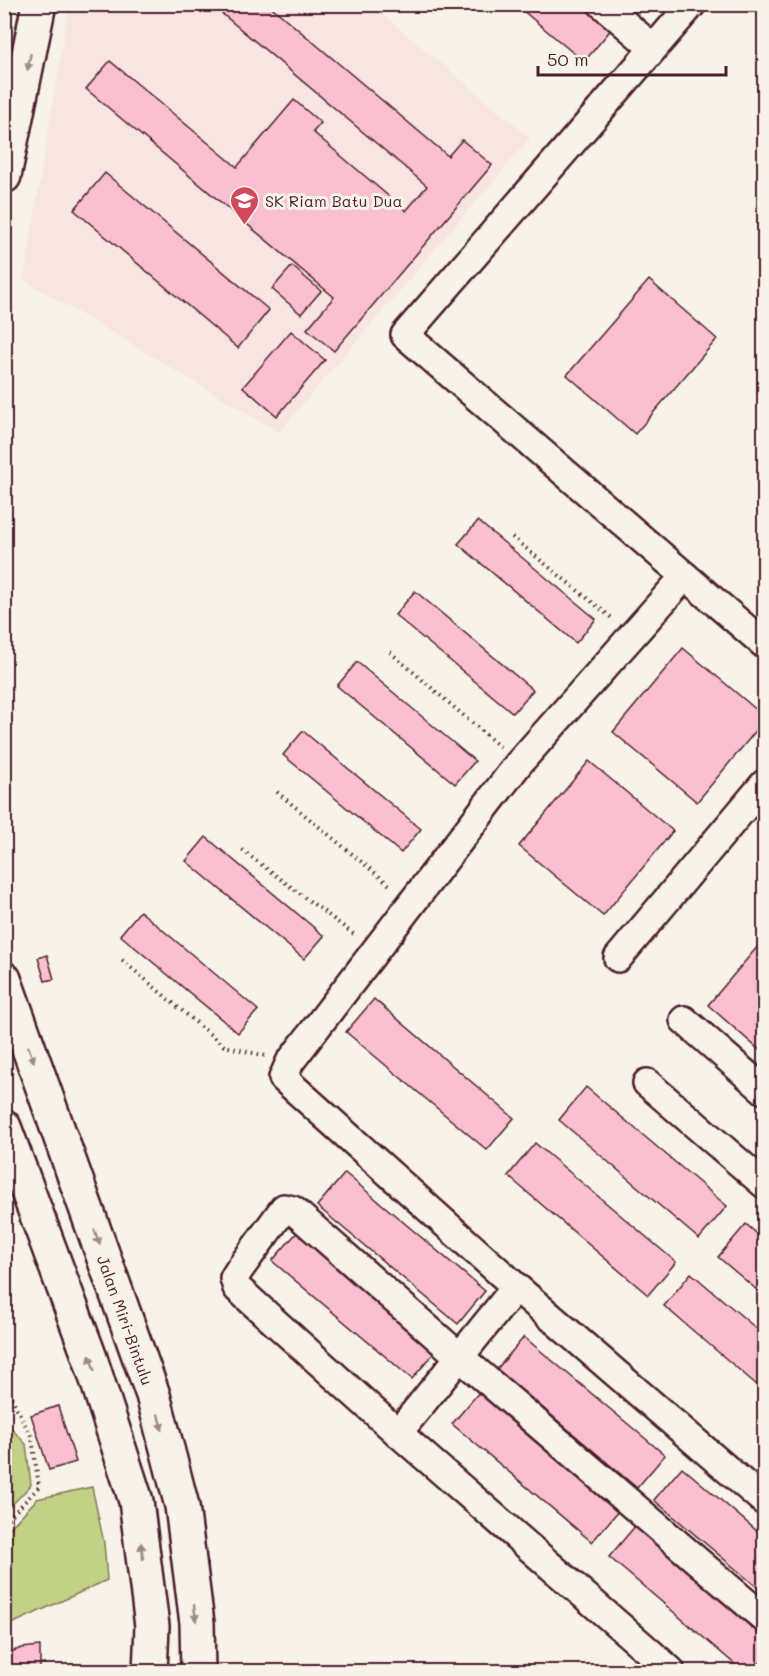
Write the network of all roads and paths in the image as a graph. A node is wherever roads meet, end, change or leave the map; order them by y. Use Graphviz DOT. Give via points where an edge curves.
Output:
graph roads {
  1 [pos="39,4"];
  2 [pos="602,4"];
  3 [pos="692,4"];
  4 [pos="653,48"];
  5 [pos="10,128"];
  6 [pos="4,176"];
  7 [pos="512,537"];
  8 [pos="686,576"];
  9 [pos="632,635"];
  10 [pos="765,644"];
  11 [pos="390,652"];
  12 [pos="519,763"];
  13 [pos="765,784"];
  14 [pos="277,792"];
  15 [pos="242,850"];
  16 [pos="411,903"];
  17 [pos="375,950"];
  18 [pos="618,958"];
  19 [pos="122,960"];
  20 [pos="4,979"];
  21 [pos="684,1020"];
  22 [pos="290,1062"];
  23 [pos="647,1083"];
  24 [pos="765,1090"];
  25 [pos="5,1130"];
  26 [pos="765,1184"];
  27 [pos="516,1287"];
  28 [pos="461,1358"];
  29 [pos="7,1389"];
  30 [pos="398,1433"];
  31 [pos="765,1501"];
  32 [pos="4,1523"];
  33 [pos="765,1618"];
  34 [pos="670,1670"];
  35 [pos="150,1671"];
  36 [pos="198,1671"];
  1 -- 5 [label="highway, one-way"];
  2 -- 4 [label="street"];
  3 -- 4 [label="street"];
  4 -- 8 [label="street" via="405,335"];
  5 -- 6 [label="highway"];
  7 -- 9 [label="path"];
  8 -- 9 [label="street"];
  8 -- 10 [label="street"];
  9 -- 12 [label="street"];
  11 -- 12 [label="path"];
  12 -- 16 [label="street"];
  13 -- 18 [label="street"];
  14 -- 16 [label="path"];
  15 -- 17 [label="path"];
  16 -- 17 [label="street"];
  17 -- 22 [label="street"];
  19 -- 22 [label="path" via="224,1046"];
  20 -- 36 [label="highway, Jalan Miri-Bintulu, one-way" via="153,1395 182,1506"];
  21 -- 24 [label="street"];
  22 -- 27 [label="street" via="283,1078"];
  23 -- 26 [label="street"];
  35 -- 25 [label="highway, one-way" via="152,1626 136,1501 90,1358"];
  27 -- 28 [label="street"];
  27 -- 31 [label="street"];
  28 -- 30 [label="street"];
  28 -- 30 [label="street" via="293,1210 284,1208 234,1278 237,1288"];
  28 -- 33 [label="street"];
  29 -- 32 [label="path" via="32,1438 39,1487"];
  30 -- 34 [label="street"];
}
